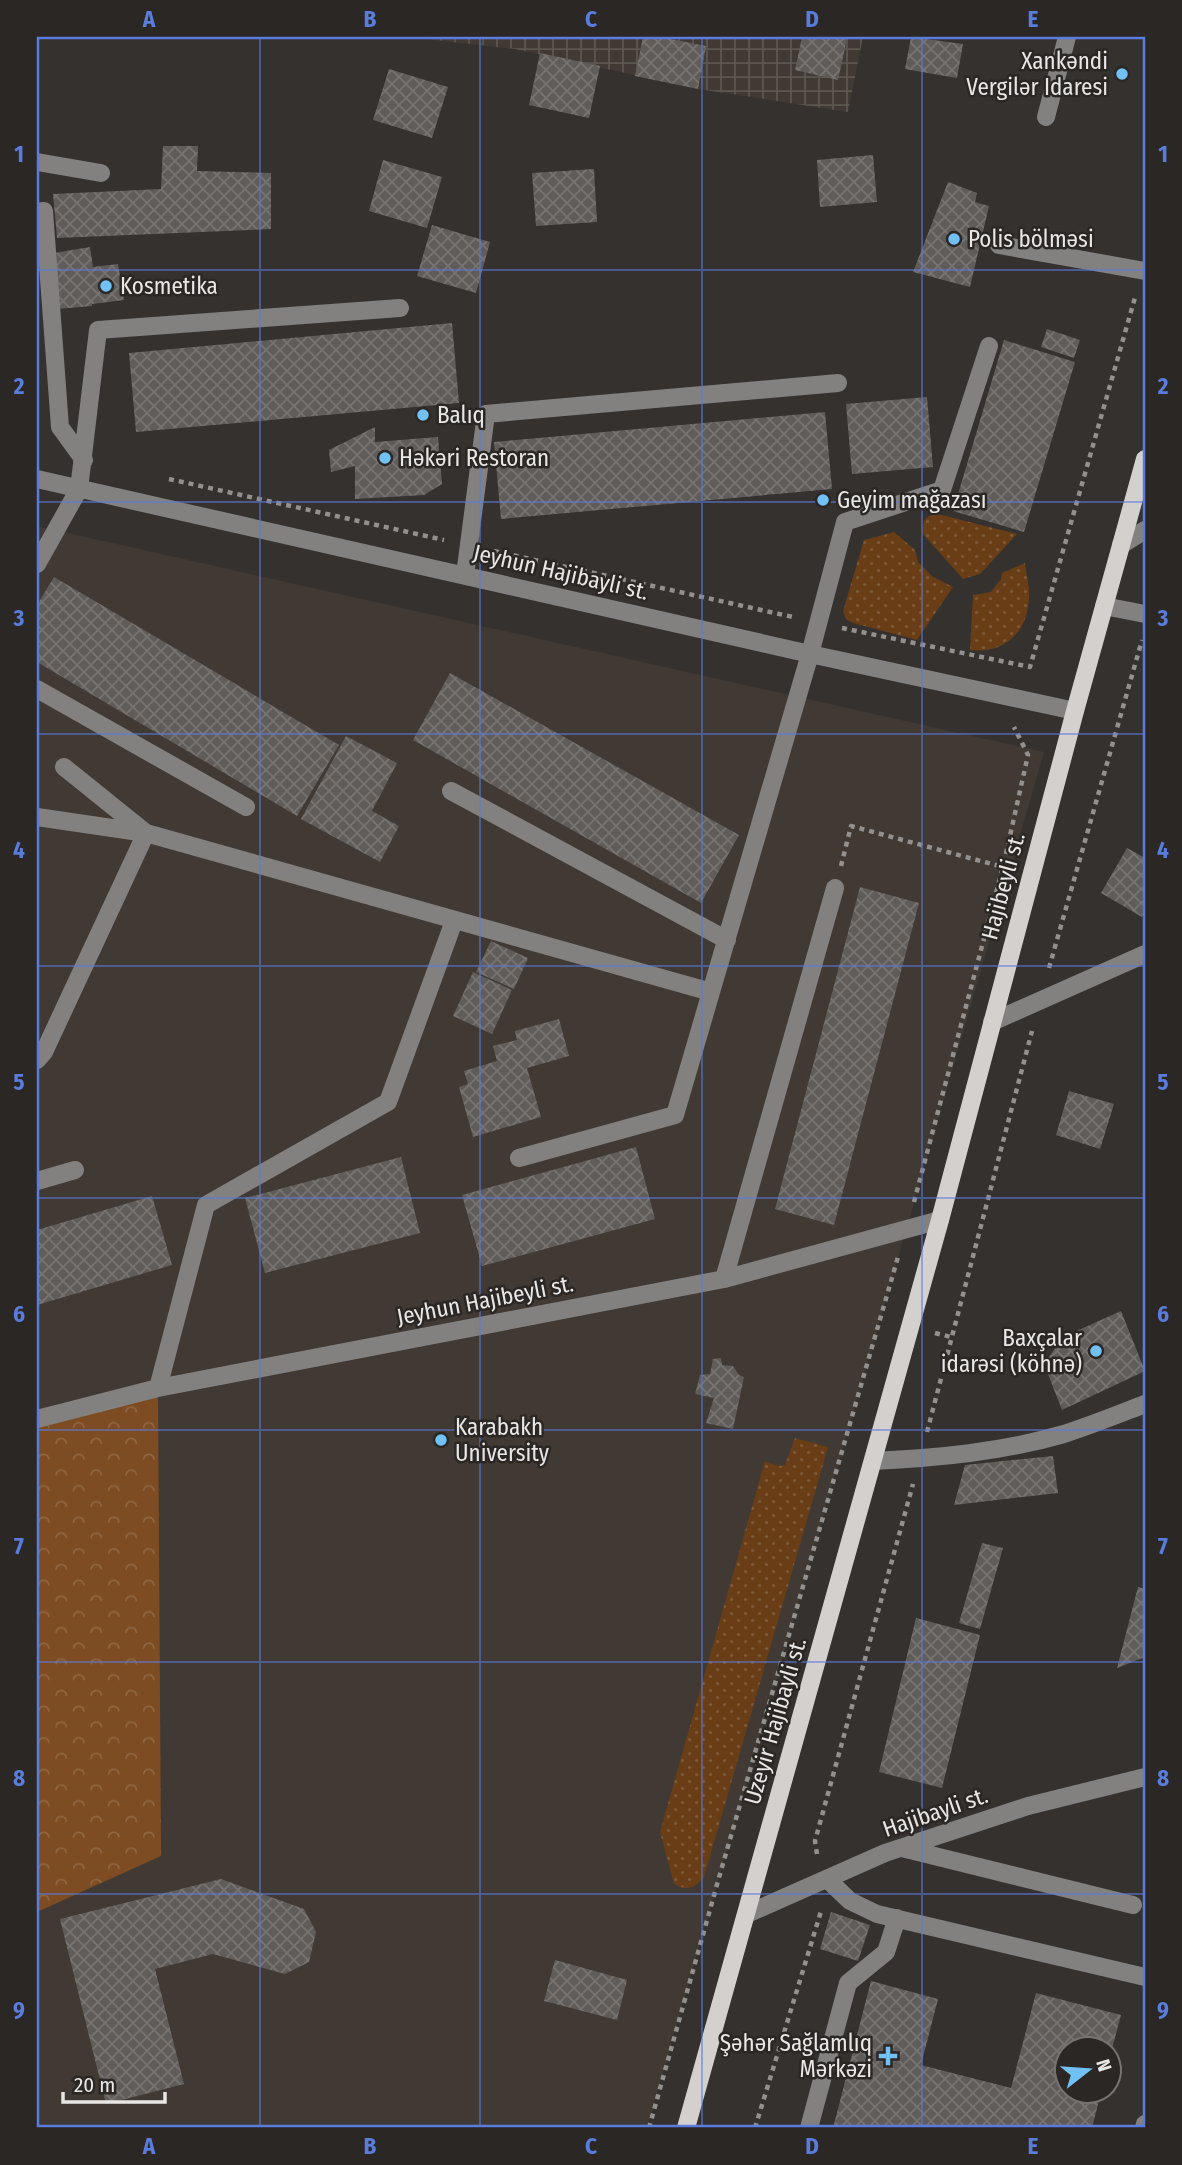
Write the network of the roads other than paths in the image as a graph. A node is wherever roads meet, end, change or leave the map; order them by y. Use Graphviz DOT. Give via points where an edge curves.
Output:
graph roads {
  1 [pos="1067,37"];
  2 [pos="1046,117"];
  3 [pos="37,162"];
  4 [pos="101,173"];
  5 [pos="37,212"];
  6 [pos="999,245"];
  7 [pos="1144,271"];
  8 [pos="400,308"];
  9 [pos="989,346"];
  10 [pos="838,383"];
  11 [pos="1145,459"];
  12 [pos="84,460"];
  13 [pos="37,479"];
  14 [pos="79,489"];
  15 [pos="1145,530"];
  16 [pos="1121,545"];
  17 [pos="37,564"];
  18 [pos="465,575"];
  19 [pos="1104,606"];
  20 [pos="1145,614"];
  21 [pos="810,654"];
  22 [pos="37,689"];
  23 [pos="1075,711"];
  24 [pos="64,767"];
  25 [pos="451,791"];
  26 [pos="246,807"];
  27 [pos="37,817"];
  28 [pos="146,832"];
  29 [pos="835,888"];
  30 [pos="454,920"];
  31 [pos="727,940"];
  32 [pos="1145,954"];
  33 [pos="711,992"];
  34 [pos="992,1022"];
  35 [pos="37,1060"];
  36 [pos="519,1158"];
  37 [pos="75,1170"];
  38 [pos="37,1181"];
  39 [pos="940,1220"];
  40 [pos="724,1279"];
  41 [pos="158,1388"];
  42 [pos="1145,1404"];
  43 [pos="37,1419"];
  44 [pos="873,1461"];
  45 [pos="1145,1777"];
  46 [pos="902,1848"];
  47 [pos="823,1880"];
  48 [pos="1133,1905"];
  49 [pos="747,1913"];
  50 [pos="897,1918"];
  51 [pos="1145,1977"];
  52 [pos="686,2128"];
  53 [pos="809,2128"];
  1 -- 2 [label="street"];
  3 -- 4 [label="street"];
  5 -- 12 [label="street" via="44,211 60,427"];
  6 -- 7 [label="street"];
  8 -- 12 [label="street" via="98,330"];
  9 -- 21 [label="street" via="942,490 845,522"];
  10 -- 18 [label="street" via="486,414"];
  11 -- 16 [label="main road, Hajibeyli st."];
  12 -- 14 [label="street"];
  13 -- 14 [label="street, Jeyhun Hajibayli st."];
  14 -- 17 [label="street"];
  14 -- 18 [label="street, Jeyhun Hajibayli st."];
  15 -- 16 [label="street"];
  16 -- 19 [label="main road, Hajibeyli st."];
  18 -- 21 [label="street, Jeyhun Hajibayli st."];
  19 -- 20 [label="street"];
  19 -- 23 [label="main road, Hajibeyli st."];
  21 -- 23 [label="street, Jeyhun Hajibayli st."];
  21 -- 31 [label="street"];
  22 -- 26 [label="street"];
  23 -- 34 [label="main road, Hajibeyli st."];
  24 -- 28 [label="street"];
  25 -- 31 [label="street"];
  27 -- 28 [label="street"];
  28 -- 30 [label="street"];
  28 -- 35 [label="street"];
  29 -- 40 [label="street"];
  30 -- 33 [label="street"];
  30 -- 41 [label="street" via="388,1102 206,1205"];
  31 -- 33 [label="street"];
  32 -- 34 [label="street"];
  33 -- 36 [label="street" via="675,1115"];
  34 -- 39 [label="main road, Hajibeyli st."];
  37 -- 38 [label="street"];
  39 -- 40 [label="street, Jeyhun Hajibeyli st."];
  39 -- 44 [label="main road, Hajibeyli st."];
  40 -- 41 [label="street, Jeyhun Hajibeyli st."];
  41 -- 43 [label="street, Jeyhun Hajibeyli st."];
  42 -- 44 [label="street" via="1063,1434 985,1451"];
  44 -- 49 [label="main road, Uzeyir Hajibayli st."];
  45 -- 46 [label="street, Hajibayli st." via="1028,1806"];
  46 -- 47 [label="street, Hajibayli st."];
  46 -- 48 [label="street"];
  47 -- 49 [label="street, Hajibayli st."];
  47 -- 50 [label="street" via="877,1914"];
  49 -- 52 [label="main road, Uzeyir Hajibayli st."];
  50 -- 51 [label="street"];
  50 -- 53 [label="street" via="886,1952 848,1983"];
}
